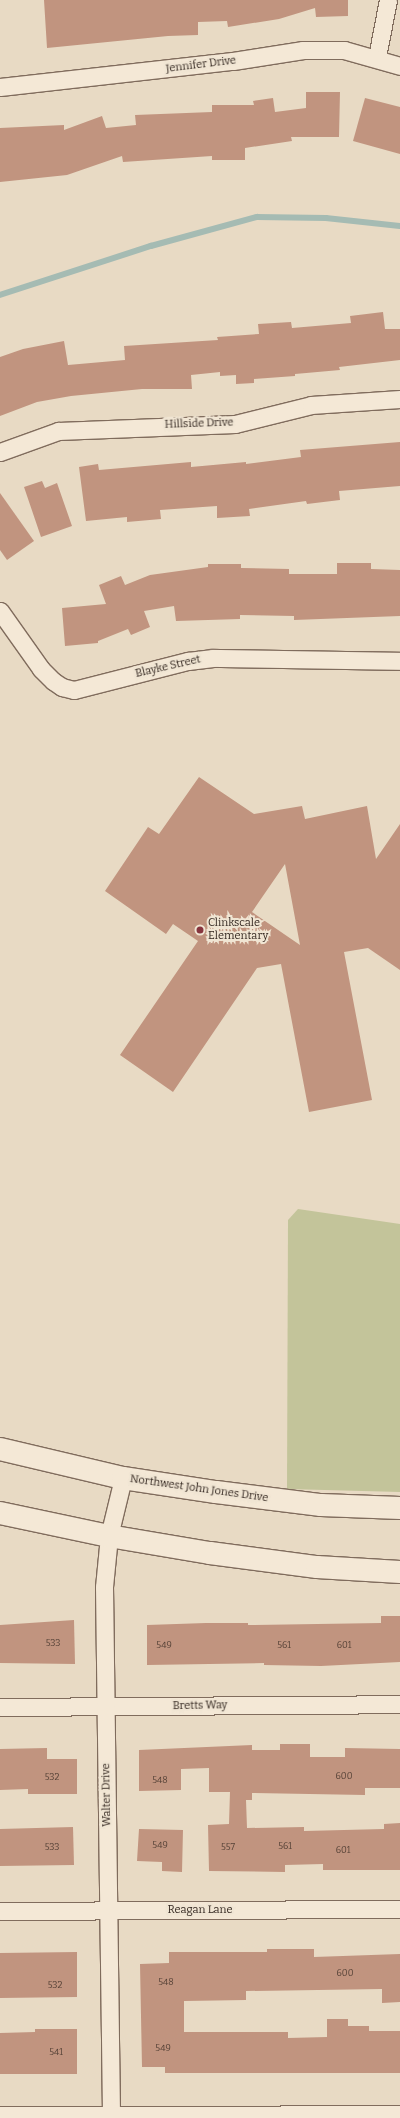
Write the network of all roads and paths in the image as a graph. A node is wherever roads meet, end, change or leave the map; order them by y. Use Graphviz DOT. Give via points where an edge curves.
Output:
graph roads {
  1 [pos="388,0"];
  2 [pos="377,57"];
  3 [pos="400,66"];
  4 [pos="0,87"];
  5 [pos="400,400"];
  6 [pos="0,452"];
  7 [pos="0,611"];
  8 [pos="400,661"];
  9 [pos="0,1449"];
  10 [pos="123,1478"];
  11 [pos="400,1508"];
  12 [pos="0,1513"];
  13 [pos="109,1536"];
  14 [pos="400,1572"];
  15 [pos="400,1704"];
  16 [pos="0,1707"];
  17 [pos="106,1707"];
  18 [pos="400,1909"];
  19 [pos="0,1911"];
  20 [pos="108,1911"];
  21 [pos="111,2114"];
  22 [pos="400,2114"];
  23 [pos="0,2115"];
  1 -- 2 [label="street"];
  2 -- 3 [label="street, Jennifer Drive"];
  2 -- 4 [label="street, Jennifer Drive" via="344,50 303,50 233,61"];
  5 -- 6 [label="street, Hillside Drive" via="311,405 234,424 58,431"];
  7 -- 8 [label="street, Blayke Street" via="45,673 62,687 74,690 188,661 213,658"];
  9 -- 10 [label="main road, Northwest John Jones Drive"];
  10 -- 11 [label="main road, Northwest John Jones Drive" via="321,1505"];
  10 -- 13 [label="street, Walter Drive"];
  12 -- 13 [label="main road"];
  13 -- 14 [label="main road" via="210,1553 317,1566"];
  13 -- 17 [label="street, Walter Drive" via="104,1587"];
  15 -- 17 [label="street, Bretts Way"];
  16 -- 17 [label="street, Bretts Way"];
  17 -- 20 [label="street, Walter Drive"];
  18 -- 20 [label="street, Reagan Lane"];
  19 -- 20 [label="street, Reagan Lane"];
  20 -- 21 [label="street, Walter Drive"];
  21 -- 22 [label="street"];
  21 -- 23 [label="street"];
}
